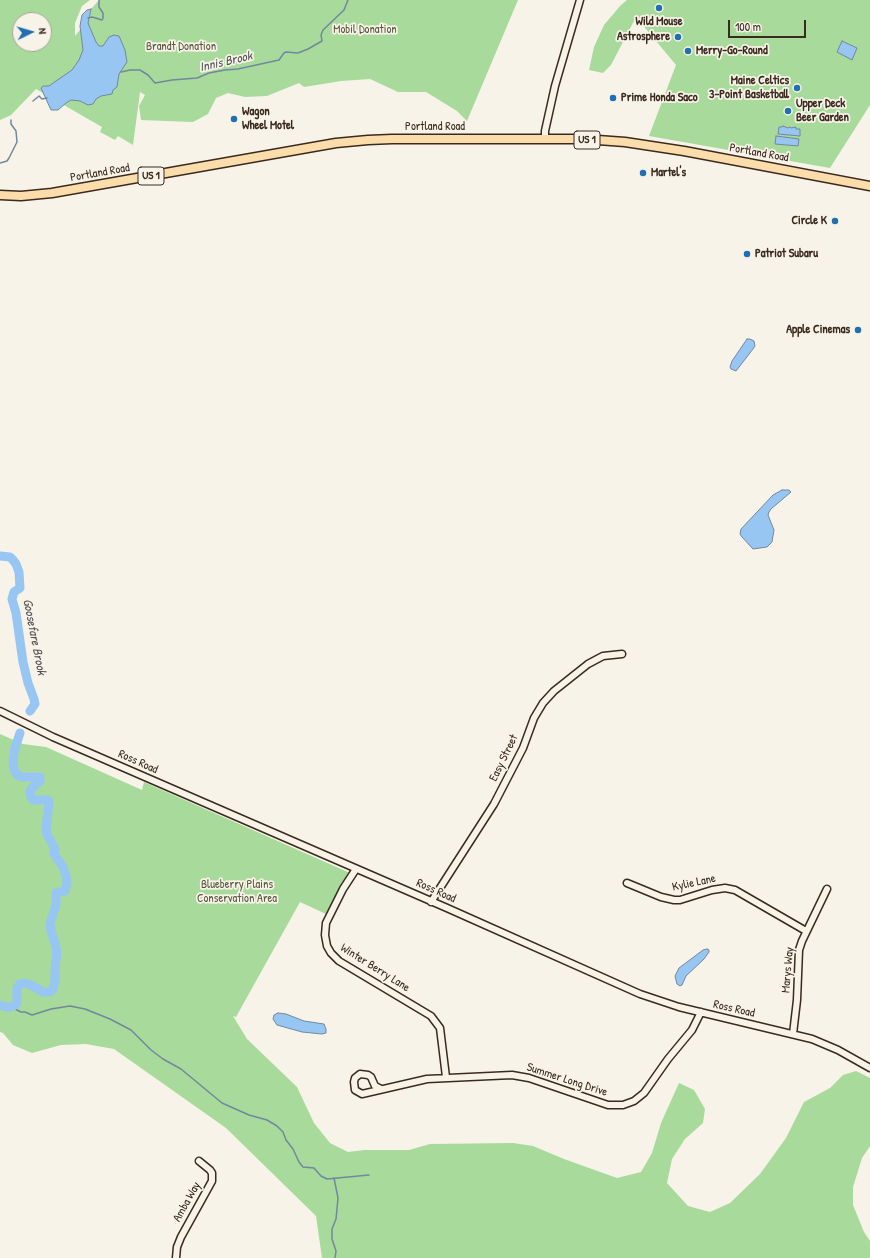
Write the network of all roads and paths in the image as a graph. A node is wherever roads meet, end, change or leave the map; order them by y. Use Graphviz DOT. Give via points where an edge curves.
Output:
graph roads {
  1 [pos="580,0"];
  2 [pos="545,139"];
  3 [pos="870,186"];
  4 [pos="0,195"];
  5 [pos="622,654"];
  6 [pos="0,711"];
  7 [pos="356,869"];
  8 [pos="627,883"];
  9 [pos="827,889"];
  10 [pos="430,902"];
  11 [pos="806,931"];
  12 [pos="701,1012"];
  13 [pos="793,1034"];
  14 [pos="870,1068"];
  15 [pos="446,1078"];
  16 [pos="381,1090"];
  17 [pos="199,1161"];
  18 [pos="176,1258"];
  1 -- 2 [label="street" via="555,86"];
  2 -- 3 [label="main road, Portland Road / US 1" via="608,140 657,146"];
  2 -- 4 [label="main road, Portland Road / US 1" via="349,141 52,193"];
  5 -- 10 [label="street, Easy Street" via="603,656 588,664 546,700 534,718 524,748 494,804"];
  6 -- 7 [label="street, Ross Road"];
  7 -- 10 [label="street, Ross Road"];
  7 -- 15 [label="street, Winter Berry Lane" via="326,923 327,946 339,961 431,1016 440,1028"];
  8 -- 11 [label="street, Kylie Lane" via="674,900 712,890 735,890"];
  9 -- 11 [label="street, Marys Way"];
  10 -- 12 [label="street, Ross Road" via="640,994"];
  11 -- 13 [label="street, Marys Way" via="799,950"];
  12 -- 13 [label="street, Ross Road"];
  12 -- 15 [label="street, Summer Long Drive" via="692,1030 644,1093 623,1105 608,1105 520,1075"];
  13 -- 14 [label="street, Ross Road" via="826,1045"];
  15 -- 16 [label="street, Summer Long Drive" via="417,1081"];
  16 -- 16 [label="street, Summer Long Drive" via="366,1094 358,1093 354,1086 355,1078 360,1074 368,1075"];
  17 -- 18 [label="street, Amba Way" via="212,1173 212,1181 181,1237"];
}
